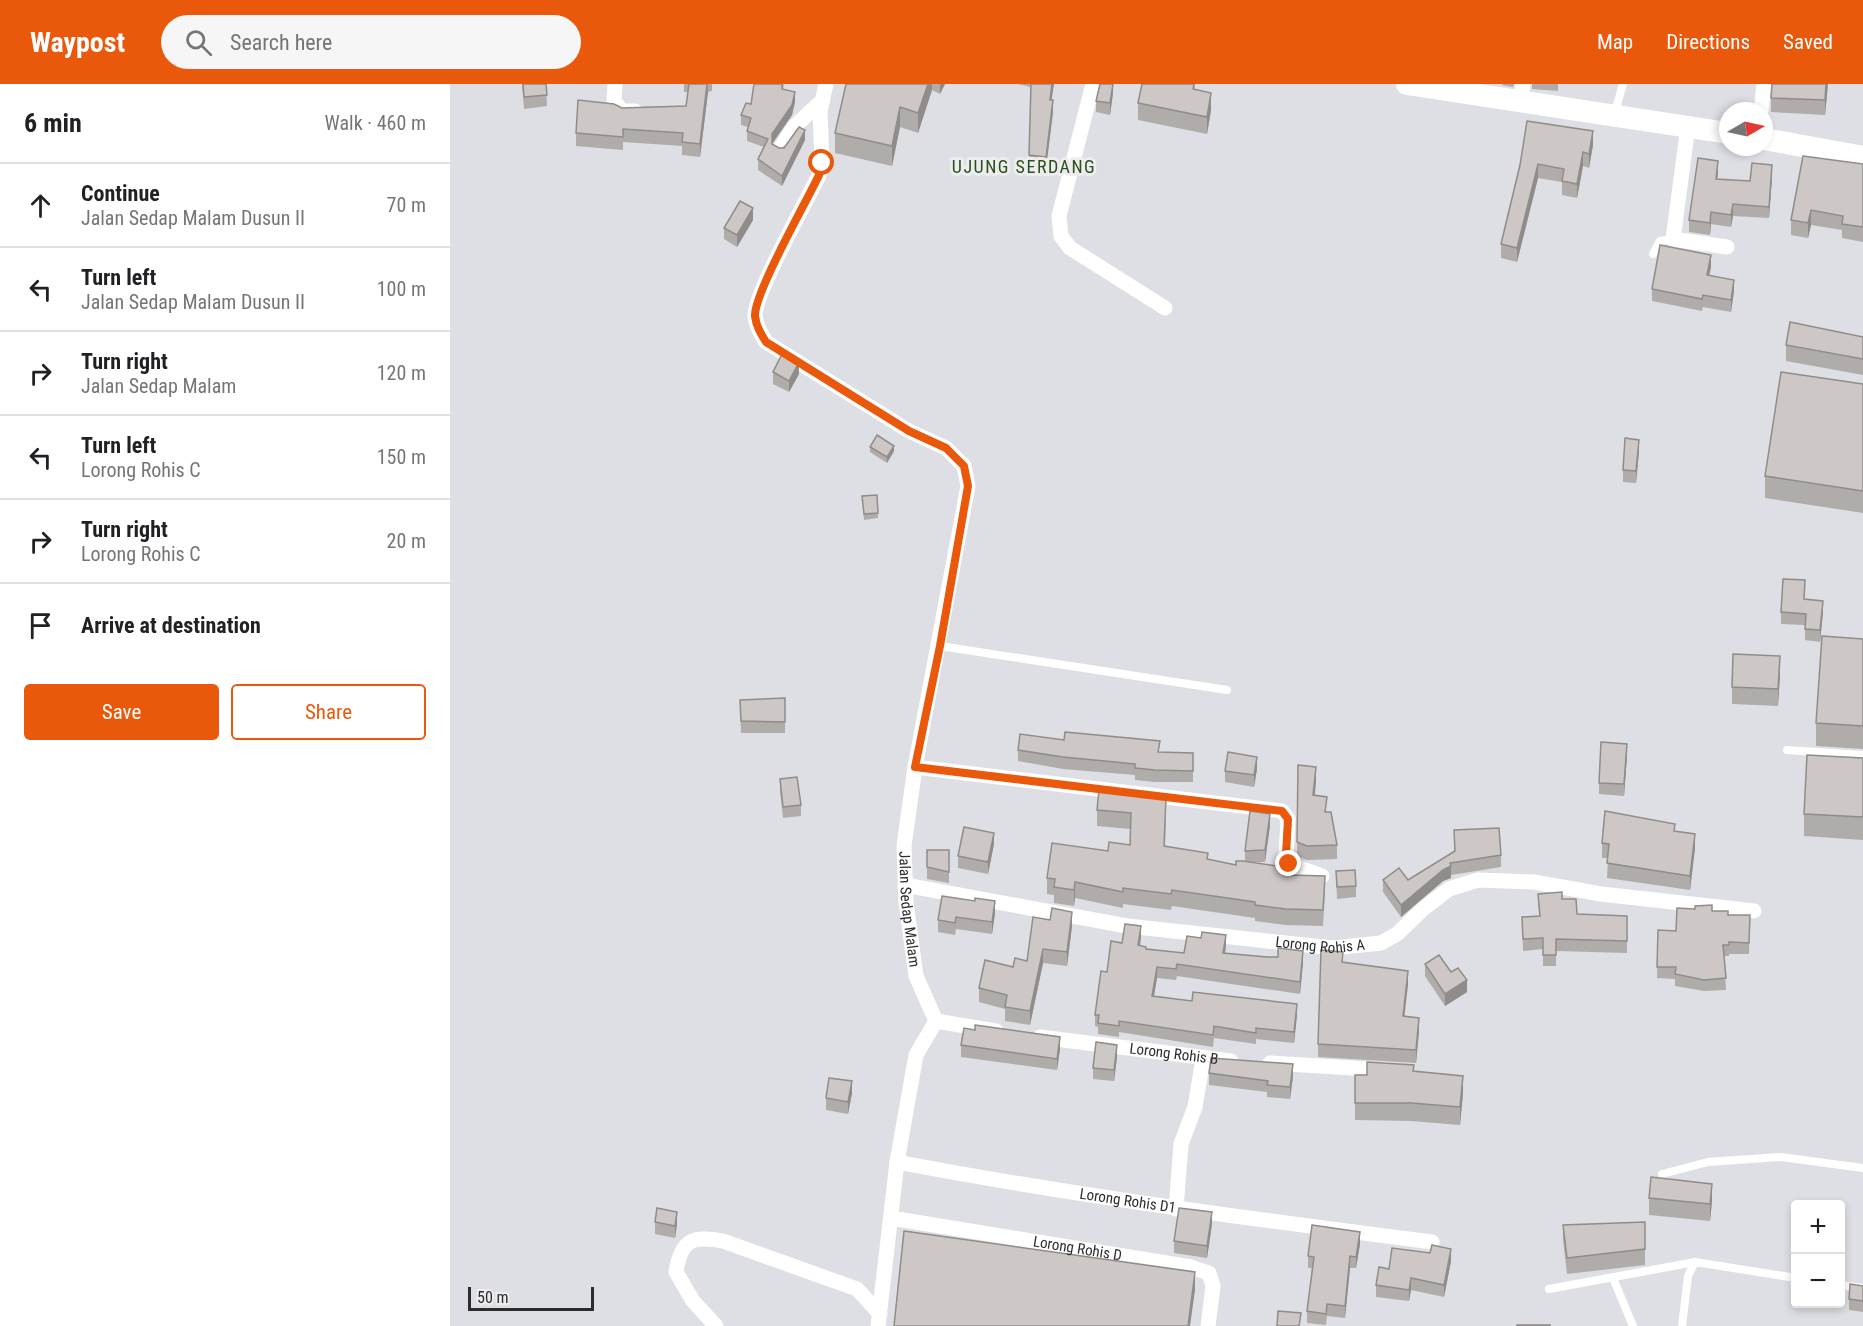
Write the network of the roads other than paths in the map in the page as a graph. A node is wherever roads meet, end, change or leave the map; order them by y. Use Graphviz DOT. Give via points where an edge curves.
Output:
graph roads {
  1 [pos="615,84"];
  2 [pos="826,84"];
  3 [pos="1093,84"];
  4 [pos="1407,84"];
  5 [pos="1623,84"];
  6 [pos="1764,84"];
  7 [pos="1457,88"];
  8 [pos="1499,91"];
  9 [pos="1522,92"];
  10 [pos="823,100"];
  11 [pos="1762,102"];
  12 [pos="654,111"];
  13 [pos="1615,114"];
  14 [pos="1688,126"];
  15 [pos="1719,131"];
  16 [pos="1773,141"];
  17 [pos="780,150"];
  18 [pos="1863,157"];
  19 [pos="1673,239"];
  20 [pos="1727,247"];
  21 [pos="1653,254"];
  22 [pos="1165,308"];
  23 [pos="940,646"];
  24 [pos="1227,690"];
  25 [pos="1788,750"];
  26 [pos="1863,755"];
  27 [pos="915,767"];
  28 [pos="1322,876"];
  29 [pos="905,885"];
  30 [pos="1754,911"];
  31 [pos="936,1021"];
  32 [pos="1006,1032"];
  33 [pos="1029,1036"];
  34 [pos="1203,1059"];
  35 [pos="1400,1071"];
  36 [pos="897,1162"];
  37 [pos="1863,1168"];
  38 [pos="1662,1174"];
  39 [pos="1176,1209"];
  40 [pos="891,1218"];
  41 [pos="1432,1242"];
  42 [pos="1695,1262"];
  43 [pos="1791,1277"];
  44 [pos="1613,1278"];
  45 [pos="1845,1286"];
  46 [pos="1863,1288"];
  47 [pos="1550,1289"];
  48 [pos="879,1320"];
  49 [pos="716,1326"];
  50 [pos="1208,1326"];
  51 [pos="1634,1326"];
  52 [pos="1682,1326"];
  1 -- 12 [label="street" via="614,101 622,111"];
  2 -- 10 [label="street"];
  3 -- 22 [label="street" via="1059,216 1061,236 1070,248"];
  4 -- 7 [label="main road"];
  5 -- 13 [label="lane"];
  6 -- 11 [label="street"];
  7 -- 8 [label="main road"];
  8 -- 9 [label="main road"];
  9 -- 13 [label="main road"];
  10 -- 17 [label="street" via="794,127"];
  10 -- 23 [label="street, Jalan Sedap Malam" via="819,175 762,288 755,315 766,342 909,431 946,448 964,466 968,486"];
  13 -- 14 [label="main road"];
  14 -- 15 [label="main road"];
  14 -- 19 [label="street"];
  16 -- 18 [label="main road"];
  19 -- 20 [label="street"];
  19 -- 21 [label="lane" via="1660,241"];
  23 -- 24 [label="lane"];
  23 -- 27 [label="street, Jalan Sedap Malam"];
  25 -- 26 [label="lane"];
  27 -- 28 [label="street" via="1282,811 1288,819 1289,864"];
  27 -- 29 [label="street, Jalan Sedap Malam" via="904,846"];
  29 -- 30 [label="street, Lorong Rohis A" via="1127,926 1333,948 1381,943 1449,889 1478,880 1534,882 1601,894"];
  29 -- 31 [label="street, Jalan Sedap Malam" via="916,976"];
  31 -- 32 [label="street"];
  31 -- 36 [label="street" via="916,1055"];
  33 -- 34 [label="street, Lorong Rohis B"];
  34 -- 35 [label="street, Lorong Rohis B"];
  34 -- 39 [label="street" via="1195,1107 1181,1144"];
  36 -- 39 [label="street, Lorong Rohis D1" via="1037,1189"];
  36 -- 40 [label="street"];
  37 -- 38 [label="lane" via="1781,1157 1708,1162"];
  39 -- 41 [label="street, Lorong Rohis D1"];
  40 -- 48 [label="street"];
  40 -- 50 [label="street, Lorong Rohis D" via="1209,1273 1213,1286"];
  42 -- 43 [label="lane"];
  42 -- 44 [label="lane"];
  42 -- 52 [label="lane" via="1688,1276"];
  44 -- 47 [label="lane"];
  44 -- 51 [label="lane"];
  45 -- 46 [label="lane"];
  48 -- 49 [label="street" via="857,1290 723,1241 692,1240 678,1257 676,1272 693,1301"];
}
